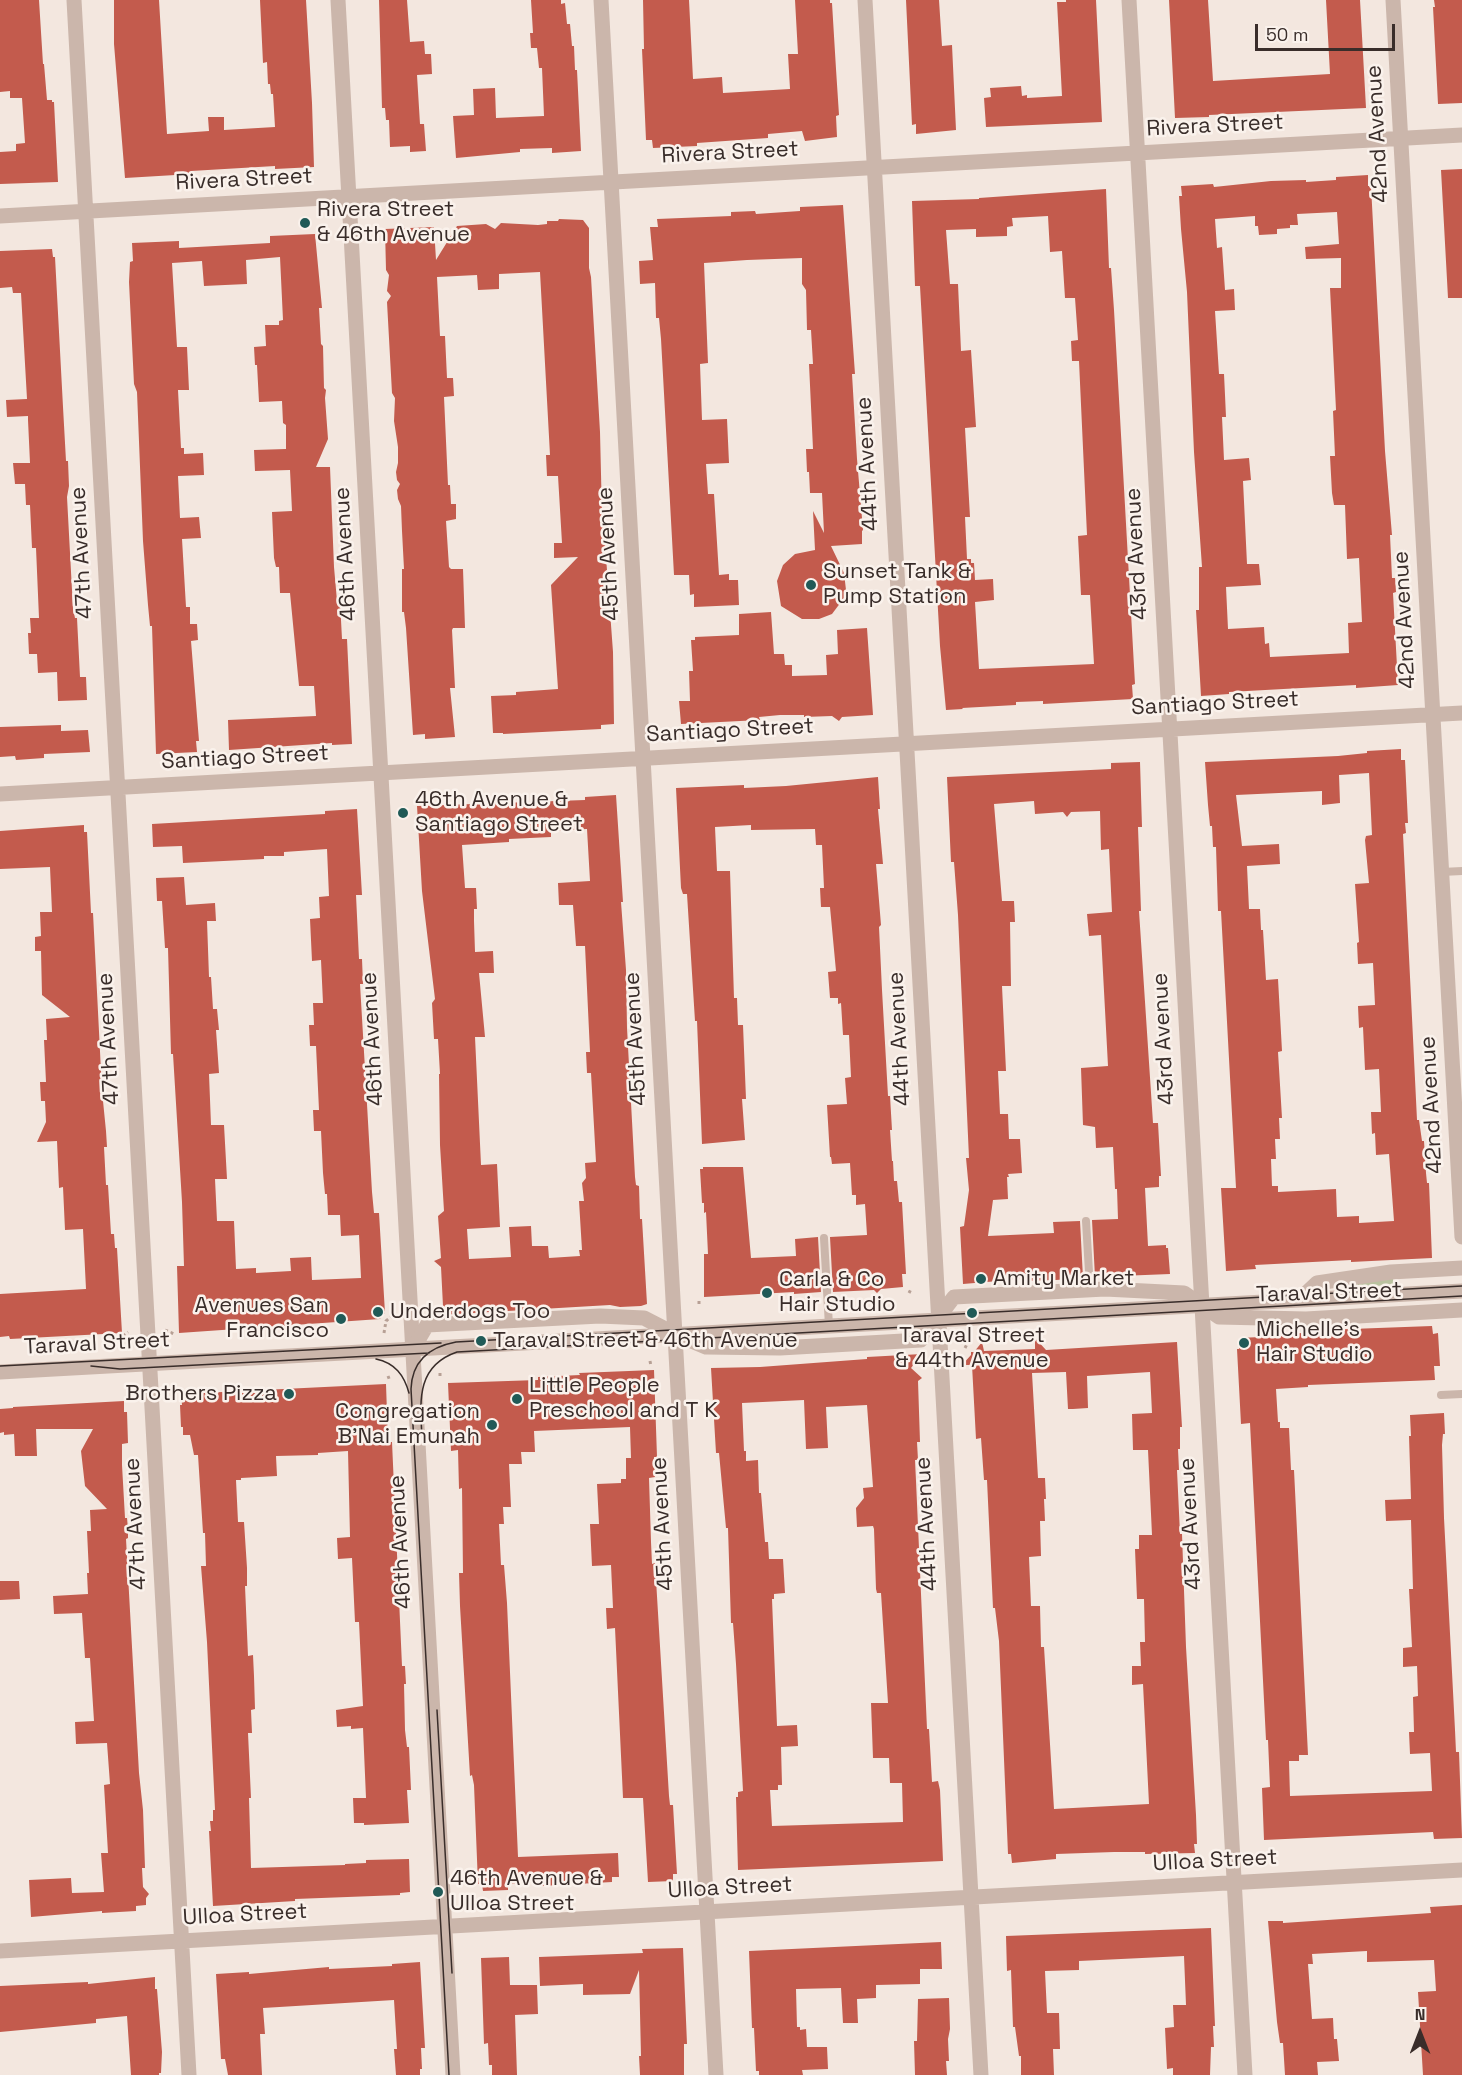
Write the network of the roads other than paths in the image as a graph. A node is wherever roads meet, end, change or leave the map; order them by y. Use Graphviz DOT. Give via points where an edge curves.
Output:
graph roads {
  1 [pos="74,0"];
  2 [pos="338,0"];
  3 [pos="601,0"];
  4 [pos="865,0"];
  5 [pos="1129,0"];
  6 [pos="1393,0"];
  7 [pos="1462,135"];
  8 [pos="1401,138"];
  9 [pos="1138,153"];
  10 [pos="874,167"];
  11 [pos="611,182"];
  12 [pos="349,197"];
  13 [pos="86,211"];
  14 [pos="0,216"];
  15 [pos="1462,713"];
  16 [pos="1433,714"];
  17 [pos="1169,729"];
  18 [pos="906,744"];
  19 [pos="643,758"];
  20 [pos="381,773"];
  21 [pos="118,787"];
  22 [pos="0,794"];
  23 [pos="1462,871"];
  24 [pos="1442,872"];
  25 [pos="1086,1221"];
  26 [pos="1462,1237"];
  27 [pos="824,1238"];
  28 [pos="1462,1268"];
  29 [pos="1090,1289"];
  30 [pos="1462,1291"];
  31 [pos="1299,1300"];
  32 [pos="1202,1305"];
  33 [pos="1462,1310"];
  34 [pos="939,1320"];
  35 [pos="829,1326"];
  36 [pos="675,1335"];
  37 [pos="413,1349"];
  38 [pos="150,1364"];
  39 [pos="0,1372"];
  40 [pos="1462,1394"];
  41 [pos="1441,1395"];
  42 [pos="1462,1870"];
  43 [pos="1234,1882"];
  44 [pos="971,1897"];
  45 [pos="707,1912"];
  46 [pos="445,1926"];
  47 [pos="182,1941"];
  48 [pos="0,1951"];
  49 [pos="189,2075"];
  50 [pos="453,2075"];
  51 [pos="716,2075"];
  52 [pos="981,2075"];
  53 [pos="1245,2075"];
  1 -- 13 [label="street, 47th Avenue"];
  2 -- 12 [label="street, 46th Avenue"];
  3 -- 11 [label="street, 45th Avenue"];
  4 -- 10 [label="street, 44th Avenue"];
  5 -- 9 [label="street, 43rd Avenue"];
  6 -- 8 [label="street, 42nd Avenue"];
  7 -- 8 [label="street, Rivera Street"];
  8 -- 9 [label="street, Rivera Street"];
  8 -- 16 [label="street, 42nd Avenue"];
  9 -- 10 [label="street, Rivera Street"];
  9 -- 17 [label="street, 43rd Avenue"];
  10 -- 11 [label="street, Rivera Street"];
  10 -- 18 [label="street, 44th Avenue"];
  11 -- 12 [label="street, Rivera Street"];
  11 -- 19 [label="street, 45th Avenue"];
  12 -- 13 [label="street, Rivera Street"];
  12 -- 20 [label="street, 46th Avenue"];
  13 -- 14 [label="street, Rivera Street"];
  13 -- 21 [label="street, 47th Avenue"];
  15 -- 16 [label="street, Santiago Street"];
  16 -- 17 [label="street, Santiago Street"];
  16 -- 24 [label="street, 42nd Avenue"];
  17 -- 18 [label="street, Santiago Street"];
  17 -- 32 [label="street, 43rd Avenue"];
  18 -- 19 [label="street, Santiago Street"];
  18 -- 34 [label="street, 44th Avenue"];
  19 -- 20 [label="street, Santiago Street"];
  19 -- 36 [label="street, 45th Avenue"];
  20 -- 21 [label="street, Santiago Street"];
  20 -- 37 [label="street, 46th Avenue"];
  21 -- 22 [label="street, Santiago Street"];
  21 -- 38 [label="street, 47th Avenue"];
  23 -- 24 [label="lane"];
  24 -- 26 [label="street, 42nd Avenue"];
  25 -- 29 [label="lane"];
  27 -- 35 [label="lane"];
  28 -- 31 [label="street, Taraval Street" via="1391,1272 1317,1283"];
  29 -- 32 [label="street, Taraval Street" via="1184,1293"];
  29 -- 34 [label="street, Taraval Street" via="954,1297"];
  30 -- 31 [label="street, Taraval Street"];
  31 -- 32 [label="street, Taraval Street"];
  32 -- 33 [label="street, Taraval Street" via="1219,1317 1295,1319"];
  32 -- 34 [label="street, Taraval Street"];
  32 -- 43 [label="street, 43rd Avenue"];
  34 -- 35 [label="street, Taraval Street"];
  34 -- 36 [label="street, Taraval Street" via="921,1340 802,1347 706,1347"];
  34 -- 44 [label="street, 44th Avenue"];
  35 -- 36 [label="street, Taraval Street"];
  36 -- 37 [label="street, Taraval Street"];
  36 -- 37 [label="street, Taraval Street" via="644,1318 600,1316 427,1325"];
  36 -- 45 [label="street, 45th Avenue"];
  37 -- 38 [label="street, Taraval Street"];
  37 -- 46 [label="street, 46th Avenue"];
  38 -- 39 [label="street, Taraval Street"];
  38 -- 47 [label="street, 47th Avenue"];
  40 -- 41 [label="lane"];
  42 -- 43 [label="street, Ulloa Street"];
  43 -- 44 [label="street, Ulloa Street"];
  43 -- 53 [label="street, 43rd Avenue"];
  44 -- 45 [label="street, Ulloa Street"];
  44 -- 52 [label="street, 44th Avenue"];
  45 -- 46 [label="street, Ulloa Street"];
  45 -- 51 [label="street, 45th Avenue"];
  46 -- 47 [label="street, Ulloa Street"];
  46 -- 50 [label="street, 46th Avenue"];
  47 -- 48 [label="street, Ulloa Street"];
  47 -- 49 [label="street, 47th Avenue"];
}
